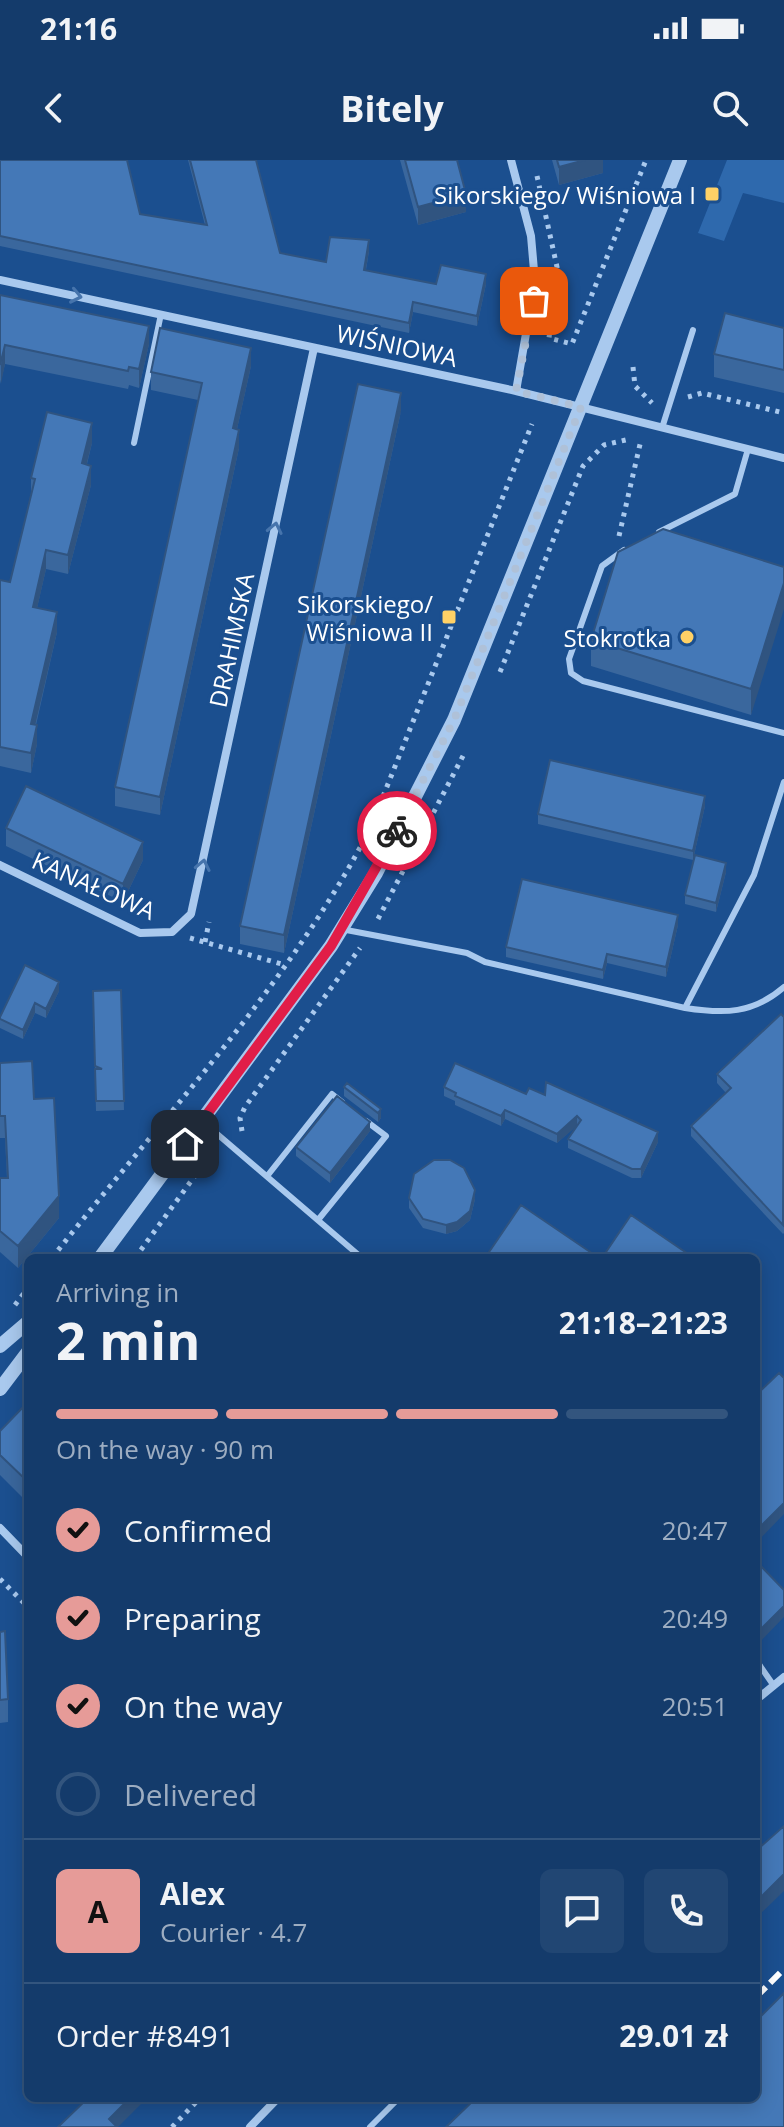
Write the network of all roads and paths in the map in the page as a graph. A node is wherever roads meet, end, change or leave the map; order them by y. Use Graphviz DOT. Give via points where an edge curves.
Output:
graph roads {
  1 [pos="511,160"];
  2 [pos="646,160"];
  3 [pos="680,160"];
  4 [pos="0,280"];
  5 [pos="161,314"];
  6 [pos="693,330"];
  7 [pos="549,338"];
  8 [pos="314,348"];
  9 [pos="633,367"];
  10 [pos="516,391"];
  11 [pos="670,403"];
  12 [pos="581,407"];
  13 [pos="784,413"];
  14 [pos="532,424"];
  15 [pos="662,428"];
  16 [pos="641,439"];
  17 [pos="134,443"];
  18 [pos="748,449"];
  19 [pos="784,458"];
  20 [pos="655,535"];
  21 [pos="628,548"];
  22 [pos="615,555"];
  23 [pos="784,733"];
  24 [pos="784,782"];
  25 [pos="0,865"];
  26 [pos="341,929"];
  27 [pos="172,932"];
  28 [pos="285,965"];
  29 [pos="784,987"];
  30 [pos="685,1008"];
  31 [pos="202,1121"];
  32 [pos="223,1158"];
  33 [pos="268,1175"];
  34 [pos="318,1220"];
  35 [pos="55,1254"];
  36 [pos="103,1254"];
  37 [pos="138,1254"];
  38 [pos="357,1254"];
  39 [pos="24,1325"];
  40 [pos="0,1346"];
  41 [pos="24,1357"];
  42 [pos="0,1389"];
  43 [pos="0,1528"];
  44 [pos="24,1553"];
  45 [pos="0,1579"];
  46 [pos="24,1603"];
  47 [pos="760,1666"];
  48 [pos="784,1677"];
  49 [pos="774,1686"];
  50 [pos="760,1697"];
  51 [pos="196,2102"];
  52 [pos="274,2102"];
  53 [pos="395,2102"];
  54 [pos="172,2127"];
  55 [pos="250,2127"];
  56 [pos="370,2127"];
  1 -- 10 [label="street" via="531,236 535,282"];
  2 -- 7 [label="path" via="572,344"];
  3 -- 12 [label="street"];
  4 -- 5 [label="street, WIŚNIOWA, one-way"];
  5 -- 8 [label="street, WIŚNIOWA"];
  5 -- 17 [label="lane"];
  6 -- 11 [label="lane"];
  8 -- 10 [label="street, WIŚNIOWA"];
  27 -- 8 [label="street, DRAHIMSKA, one-way" via="195,906"];
  9 -- 11 [label="path" via="635,386 645,398 661,406"];
  10 -- 12 [label="street, WIŚNIOWA"];
  11 -- 13 [label="path" via="702,393"];
  11 -- 15 [label="lane"];
  12 -- 15 [label="street, WIŚNIOWA"];
  12 -- 26 [label="street" via="454,720 376,873"];
  14 -- 28 [label="path" via="370,829"];
  15 -- 18 [label="street, WIŚNIOWA"];
  16 -- 22 [label="path"];
  18 -- 19 [label="street, WIŚNIOWA"];
  18 -- 20 [label="lane" via="735,494"];
  21 -- 22 [label="lane"];
  22 -- 23 [label="lane" via="602,566 569,659 571,673 583,681"];
  24 -- 30 [label="lane" via="754,875"];
  25 -- 27 [label="street, KANAŁOWA" via="140,933"];
  26 -- 30 [label="lane" via="467,953 485,962"];
  26 -- 31 [label="street"];
  27 -- 28 [label="path"];
  28 -- 35 [label="path"];
  29 -- 30 [label="lane" via="757,1007 737,1012"];
  31 -- 33 [label="lane"];
  31 -- 36 [label="street"];
  32 -- 37 [label="path" via="205,1162"];
  33 -- 34 [label="lane"];
  33 -- 34 [label="lane" via="332,1094 386,1136"];
  34 -- 38 [label="lane"];
  39 -- 40 [label="street"];
  41 -- 42 [label="street"];
  43 -- 44 [label="street"];
  45 -- 46 [label="path"];
  47 -- 49 [label="lane"];
  48 -- 49 [label="street"];
  49 -- 50 [label="street"];
  51 -- 54 [label="path"];
  52 -- 55 [label="street"];
  53 -- 56 [label="lane"];
}
